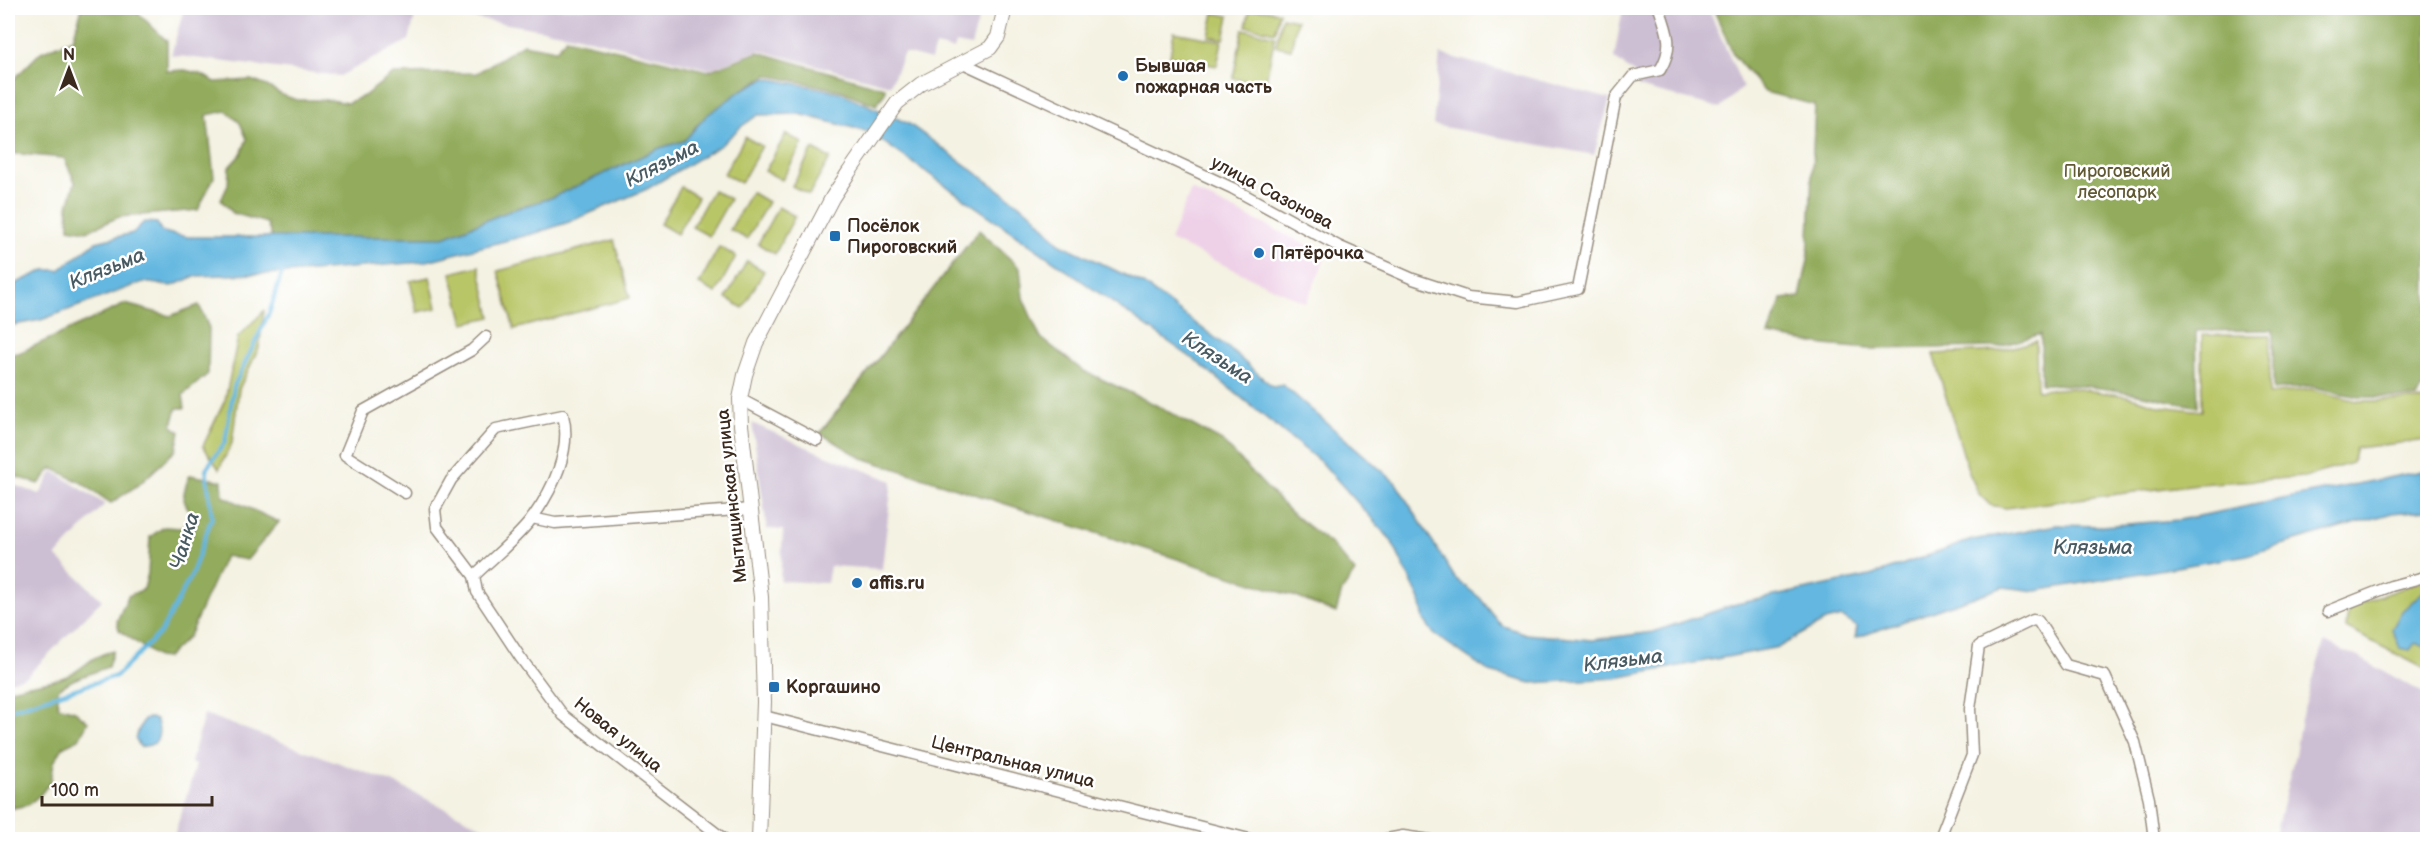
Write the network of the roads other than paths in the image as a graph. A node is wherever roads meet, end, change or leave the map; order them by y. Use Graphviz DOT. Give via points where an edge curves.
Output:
graph roads {
  1 [pos="1005,8"];
  2 [pos="1659,8"];
  3 [pos="963,63"];
  4 [pos="486,337"];
  5 [pos="740,399"];
  6 [pos="817,440"];
  7 [pos="405,493"];
  8 [pos="751,509"];
  9 [pos="532,518"];
  10 [pos="474,576"];
  11 [pos="2427,576"];
  12 [pos="2328,611"];
  13 [pos="764,716"];
  14 [pos="725,840"];
  15 [pos="759,840"];
  16 [pos="1253,840"];
  17 [pos="1382,840"];
  18 [pos="1430,840"];
  19 [pos="1939,840"];
  20 [pos="2154,840"];
  1 -- 3 [label="street, Мытищинская улица" via="998,37 990,48"];
  2 -- 3 [label="street, улица Сазонова" via="1669,35 1668,58 1660,70 1633,76 1616,98 1578,289 1518,302 1468,297 1413,279 1338,246 1232,188"];
  3 -- 5 [label="street, Мытищинская улица" via="921,84 897,103 867,145 832,198 756,343"];
  4 -- 7 [label="street" via="472,350 363,411 345,455"];
  5 -- 6 [label="street"];
  5 -- 8 [label="street, Мытищинская улица"];
  8 -- 9 [label="street" via="555,523"];
  8 -- 13 [label="street, Мытищинская улица" via="761,597"];
  9 -- 10 [label="street"];
  9 -- 10 [label="street, Новая улица" via="561,466 566,427 563,415 496,429 451,480 435,509 437,527"];
  10 -- 14 [label="street, Новая улица" via="477,592 563,715"];
  11 -- 12 [label="street"];
  13 -- 15 [label="street, Мытищинская улица"];
  13 -- 16 [label="street, Центральная улица"];
  17 -- 18 [label="street" via="1403,836"];
  19 -- 20 [label="street" via="1972,755 1970,709 1979,646 2033,620 2038,621 2066,665 2105,676 2135,742"];
}
